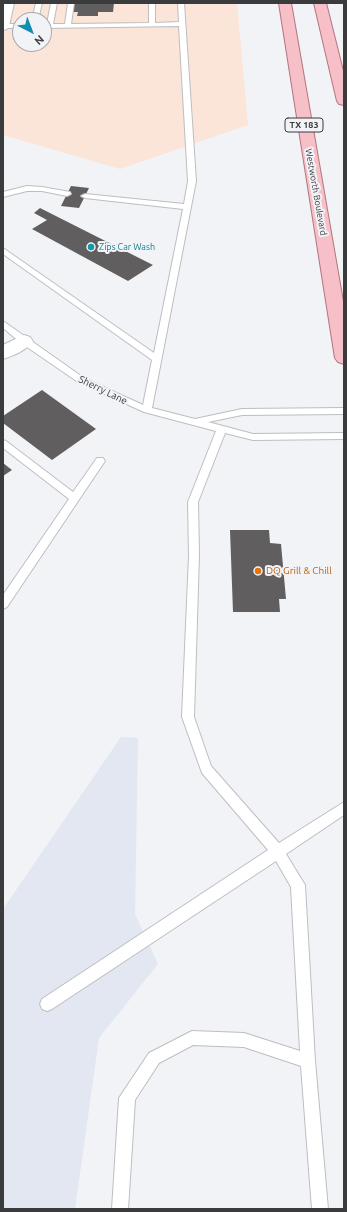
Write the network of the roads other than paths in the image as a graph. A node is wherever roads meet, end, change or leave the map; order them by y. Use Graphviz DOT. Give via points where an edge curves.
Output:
graph roads {
  1 [pos="8,3"];
  2 [pos="71,3"];
  3 [pos="152,3"];
  4 [pos="181,3"];
  5 [pos="285,3"];
  6 [pos="320,3"];
  7 [pos="58,18"];
  8 [pos="182,24"];
  9 [pos="57,25"];
  10 [pos="68,25"];
  11 [pos="152,25"];
  12 [pos="3,26"];
  13 [pos="52,26"];
  14 [pos="343,95"];
  15 [pos="67,194"];
  16 [pos="3,195"];
  17 [pos="85,196"];
  18 [pos="187,207"];
  19 [pos="3,250"];
  20 [pos="3,324"];
  21 [pos="24,341"];
  22 [pos="3,353"];
  23 [pos="344,358"];
  24 [pos="157,359"];
  25 [pos="147,410"];
  26 [pos="344,410"];
  27 [pos="193,422"];
  28 [pos="222,429"];
  29 [pos="344,436"];
  30 [pos="3,443"];
  31 [pos="100,461"];
  32 [pos="74,498"];
  33 [pos="3,604"];
  34 [pos="344,808"];
  35 [pos="278,852"];
  36 [pos="47,1004"];
  37 [pos="308,1061"];
  38 [pos="120,1209"];
  39 [pos="320,1209"];
  1 -- 12 [label="street"];
  2 -- 10 [label="lane"];
  3 -- 11 [label="lane"];
  4 -- 8 [label="lane"];
  5 -- 23 [label="main road, Westworth Boulevard / TX 183"];
  6 -- 14 [label="main road"];
  7 -- 9 [label="lane"];
  8 -- 11 [label="lane"];
  8 -- 18 [label="lane" via="192,182"];
  9 -- 10 [label="lane"];
  9 -- 13 [label="lane"];
  10 -- 11 [label="lane"];
  15 -- 16 [label="lane" via="26,188"];
  17 -- 18 [label="lane"];
  18 -- 24 [label="lane"];
  19 -- 24 [label="lane"];
  20 -- 21 [label="lane, Sherry Lane"];
  21 -- 22 [label="street"];
  21 -- 25 [label="lane, Sherry Lane" via="81,380"];
  24 -- 25 [label="lane"];
  25 -- 27 [label="lane, Sherry Lane"];
  26 -- 27 [label="lane, Sherry Lane" via="242,412"];
  27 -- 28 [label="lane, Sherry Lane"];
  28 -- 29 [label="lane, Sherry Lane" via="253,437"];
  28 -- 35 [label="lane" via="192,502 194,555 188,717 206,769"];
  30 -- 32 [label="lane"];
  31 -- 32 [label="lane"];
  32 -- 33 [label="lane"];
  34 -- 35 [label="lane"];
  35 -- 36 [label="lane"];
  35 -- 37 [label="lane" via="298,885"];
  37 -- 38 [label="lane" via="244,1040 192,1038 154,1058 127,1098"];
  37 -- 39 [label="lane"];
}
